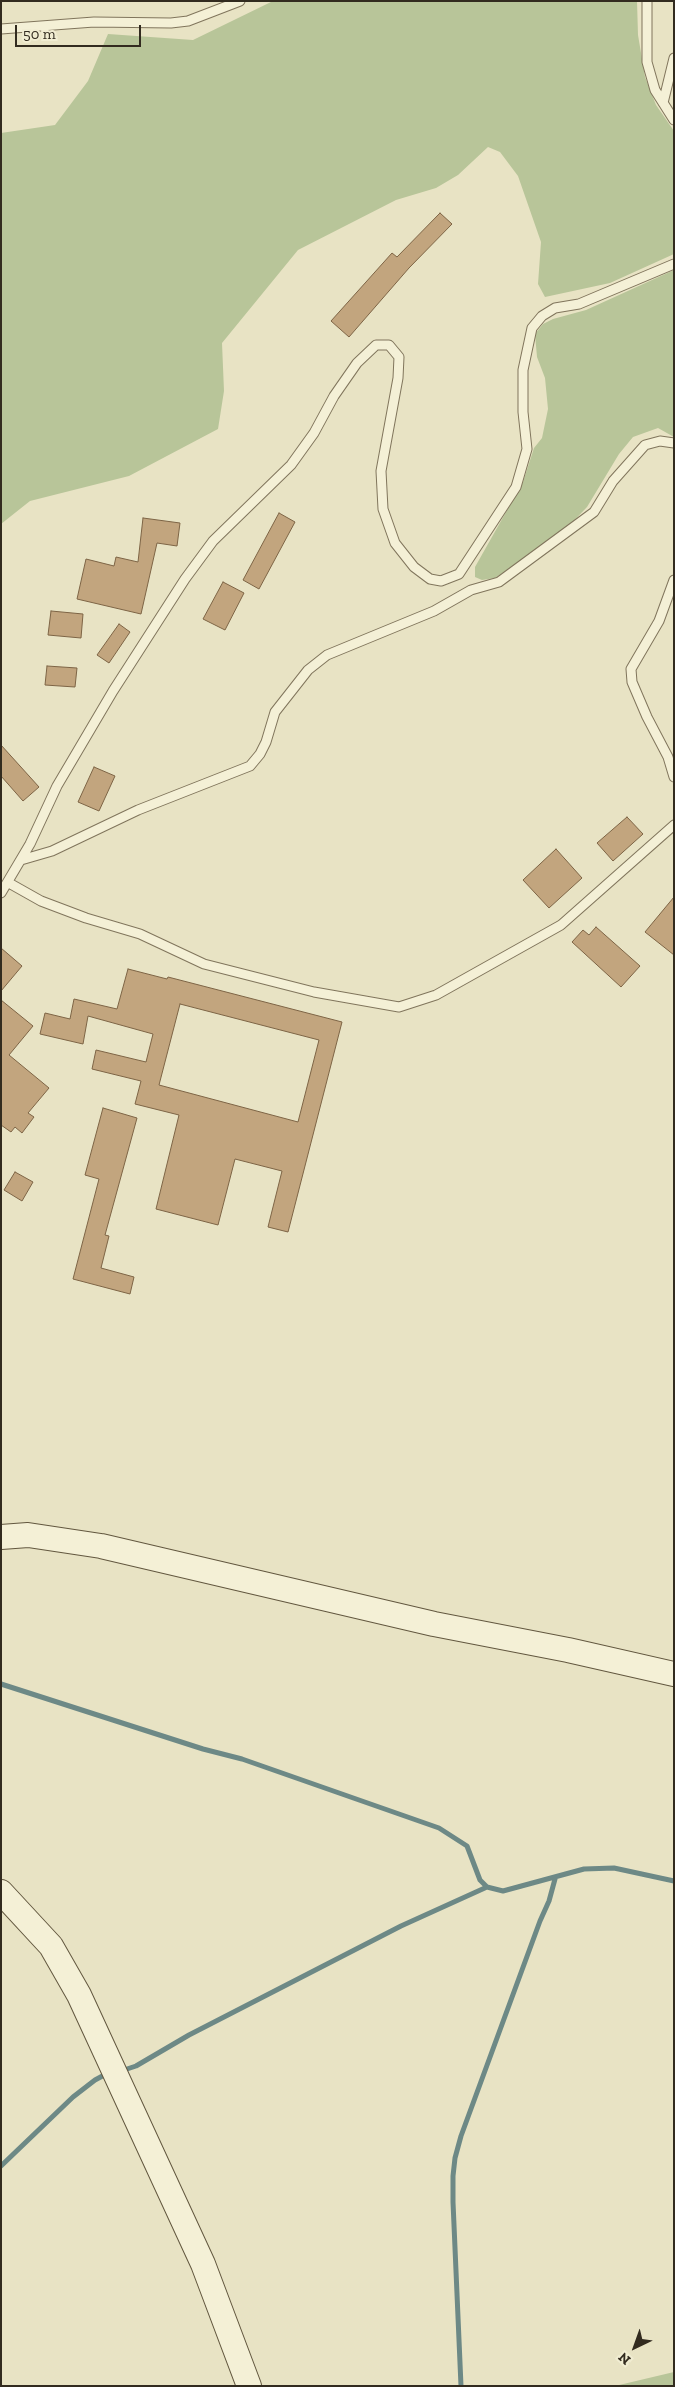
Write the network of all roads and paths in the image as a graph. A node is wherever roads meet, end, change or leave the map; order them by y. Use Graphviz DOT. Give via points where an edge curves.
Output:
graph roads {
  1 [pos="240,1"];
  2 [pos="647,1"];
  3 [pos="1,29"];
  4 [pos="674,58"];
  5 [pos="664,103"];
  6 [pos="674,120"];
  7 [pos="674,264"];
  8 [pos="674,443"];
  9 [pos="674,580"];
  10 [pos="674,777"];
  11 [pos="674,825"];
  12 [pos="21,860"];
  13 [pos="9,883"];
  14 [pos="1,893"];
  15 [pos="1,1537"];
  16 [pos="674,1674"];
  17 [pos="1,1892"];
  18 [pos="249,2386"];
  1 -- 3 [label="lane" via="188,21 171,23 94,22"];
  2 -- 5 [label="lane" via="647,62 655,90"];
  4 -- 5 [label="lane"];
  5 -- 6 [label="lane"];
  7 -- 12 [label="lane" via="579,304 555,308 532,328 523,370 527,449 516,487 458,574 441,581 430,580 414,567 395,542 383,509 381,471 399,357 389,345 376,345 357,364 334,396 291,465 213,541 185,579 57,786"];
  8 -- 12 [label="lane" via="660,441 645,445 613,481 594,512 499,582 471,590 434,611 327,654 308,670 275,712 266,742 250,766 138,810 52,851"];
  9 -- 10 [label="lane" via="659,620 631,669 632,682 668,757"];
  11 -- 13 [label="lane" via="561,925 436,995 399,1006 314,992 204,964 140,934 41,901"];
  12 -- 13 [label="lane"];
  13 -- 14 [label="lane"];
  15 -- 16 [label="street" via="28,1535 101,1546 434,1624"];
  17 -- 18 [label="street" via="51,1946 79,1995 204,2264"];
}
